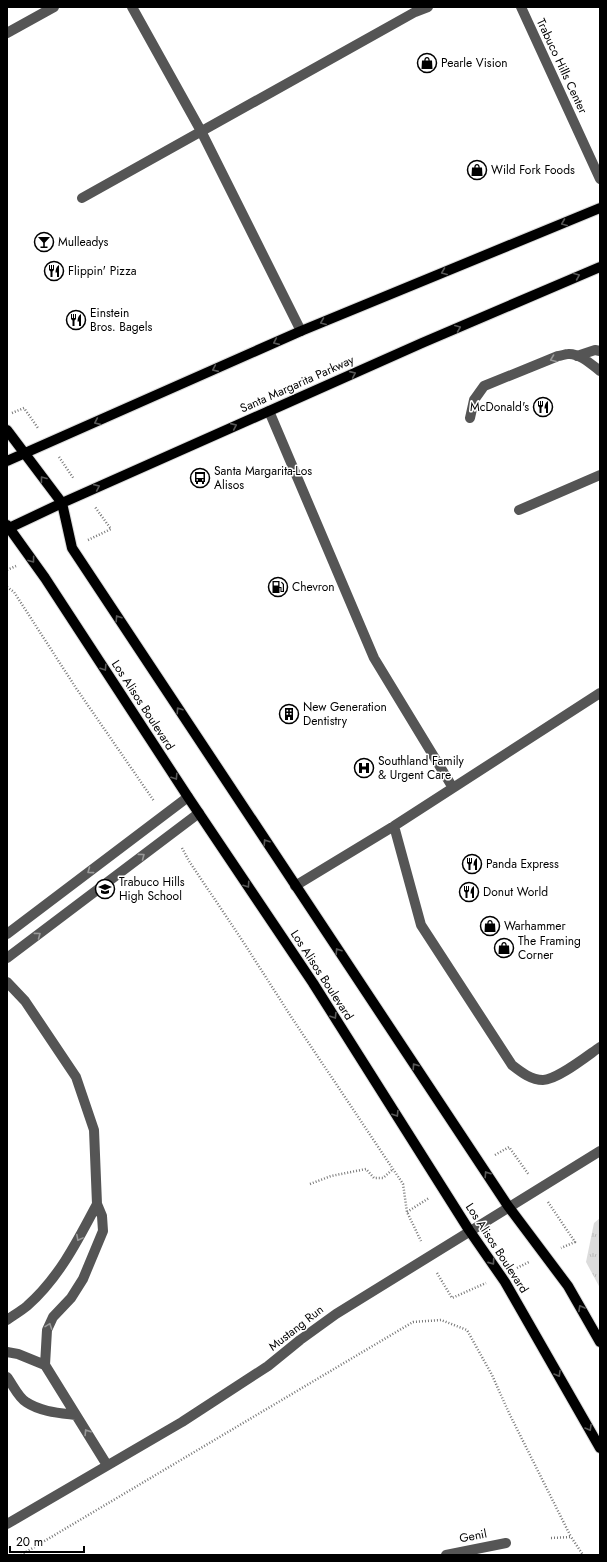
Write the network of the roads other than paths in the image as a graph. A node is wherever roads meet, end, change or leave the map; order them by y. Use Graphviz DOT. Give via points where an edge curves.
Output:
graph roads {
  1 [pos="54,7"];
  2 [pos="132,7"];
  3 [pos="428,7"];
  4 [pos="521,7"];
  5 [pos="7,33"];
  6 [pos="201,131"];
  7 [pos="600,179"];
  8 [pos="82,198"];
  9 [pos="600,208"];
  10 [pos="600,267"];
  11 [pos="301,331"];
  12 [pos="600,351"];
  13 [pos="578,356"];
  14 [pos="600,371"];
  15 [pos="269,411"];
  16 [pos="470,418"];
  17 [pos="7,430"];
  18 [pos="25,454"];
  19 [pos="7,461"];
  20 [pos="600,475"];
  21 [pos="62,503"];
  22 [pos="519,510"];
  23 [pos="8,528"];
  24 [pos="600,693"];
  25 [pos="453,788"];
  26 [pos="188,797"];
  27 [pos="199,813"];
  28 [pos="394,826"];
  29 [pos="295,886"];
  30 [pos="7,934"];
  31 [pos="7,958"];
  32 [pos="7,982"];
  33 [pos="600,1047"];
  34 [pos="600,1151"];
  35 [pos="97,1204"];
  36 [pos="508,1206"];
  37 [pos="469,1230"];
  38 [pos="7,1320"];
  39 [pos="600,1342"];
  40 [pos="7,1352"];
  41 [pos="45,1365"];
  42 [pos="7,1377"];
  43 [pos="76,1415"];
  44 [pos="600,1448"];
  45 [pos="107,1465"];
  46 [pos="7,1524"];
  47 [pos="506,1543"];
  48 [pos="446,1555"];
  1 -- 5 [label="street"];
  2 -- 6 [label="street"];
  3 -- 6 [label="street"];
  4 -- 7 [label="street, Trabuco Hills Center"];
  6 -- 8 [label="street"];
  6 -- 11 [label="street"];
  9 -- 11 [label="main road, one-way"];
  15 -- 10 [label="main road, Santa Margarita Parkway, one-way"];
  11 -- 18 [label="main road, one-way"];
  12 -- 13 [label="street"];
  13 -- 14 [label="street"];
  13 -- 16 [label="street, one-way" via="558,356 484,386 474,400"];
  21 -- 15 [label="main road, Santa Margarita Parkway, one-way"];
  15 -- 25 [label="street" via="374,658"];
  17 -- 18 [label="main road"];
  18 -- 19 [label="main road"];
  21 -- 18 [label="main road, one-way"];
  20 -- 22 [label="street"];
  21 -- 23 [label="main road, Santa Margarita Parkway"];
  29 -- 21 [label="main road, one-way" via="72,548"];
  23 -- 26 [label="main road, Los Alisos Boulevard, one-way" via="45,578"];
  24 -- 25 [label="street"];
  25 -- 28 [label="street"];
  26 -- 27 [label="main road, Los Alisos Boulevard"];
  26 -- 30 [label="street, one-way"];
  31 -- 27 [label="street, one-way"];
  27 -- 37 [label="main road, Los Alisos Boulevard, one-way" via="313,983"];
  28 -- 29 [label="street"];
  28 -- 33 [label="street" via="421,925 512,1065 534,1078 553,1078"];
  36 -- 29 [label="main road, one-way"];
  32 -- 35 [label="street" via="25,1001 76,1077 94,1130"];
  34 -- 36 [label="street, Mustang Run"];
  35 -- 38 [label="street, one-way" via="77,1243 55,1277 27,1306"];
  41 -- 35 [label="street, one-way" via="47,1330 53,1317 71,1298 83,1279 103,1231 102,1216"];
  36 -- 37 [label="street, Mustang Run"];
  39 -- 36 [label="main road, one-way" via="568,1286"];
  37 -- 44 [label="main road, Los Alisos Boulevard, one-way" via="505,1282"];
  37 -- 45 [label="street, Mustang Run" via="336,1314 268,1366 182,1422"];
  40 -- 41 [label="street"];
  41 -- 43 [label="street"];
  42 -- 43 [label="street" via="26,1402 51,1412"];
  45 -- 43 [label="street, one-way"];
  45 -- 46 [label="street, Mustang Run"];
  47 -- 48 [label="street, Genil"];
}
